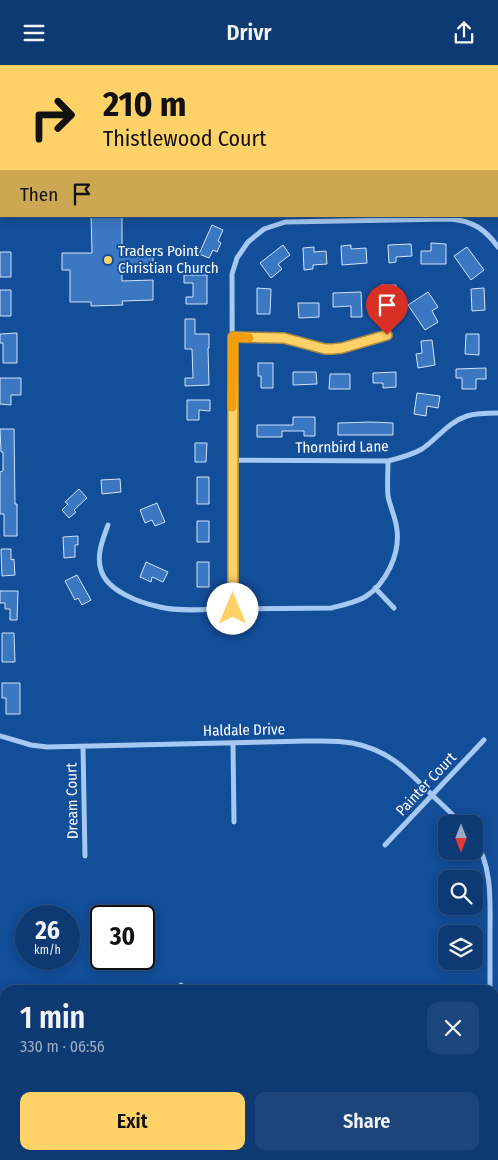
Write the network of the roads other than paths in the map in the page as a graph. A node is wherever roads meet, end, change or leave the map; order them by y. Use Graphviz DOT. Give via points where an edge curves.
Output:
graph roads {
  1 [pos="395,218"];
  2 [pos="498,247"];
  3 [pos="387,335"];
  4 [pos="233,337"];
  5 [pos="498,413"];
  6 [pos="232,460"];
  7 [pos="388,461"];
  8 [pos="108,525"];
  9 [pos="376,588"];
  10 [pos="394,608"];
  11 [pos="233,609"];
  12 [pos="0,735"];
  13 [pos="484,740"];
  14 [pos="233,743"];
  15 [pos="84,747"];
  16 [pos="432,795"];
  17 [pos="452,815"];
  18 [pos="234,822"];
  19 [pos="385,845"];
  20 [pos="85,856"];
  21 [pos="483,860"];
  22 [pos="490,985"];
  1 -- 2 [label="street" via="450,219 472,223"];
  1 -- 4 [label="street" via="284,222 256,234 242,249 234,265"];
  3 -- 4 [label="street" via="333,349 284,338"];
  4 -- 6 [label="street"];
  5 -- 7 [label="street, Thornbird Lane" via="466,416 422,449"];
  6 -- 7 [label="street, Thornbird Lane"];
  6 -- 11 [label="street"];
  7 -- 9 [label="street" via="388,496 397,531 397,545 392,563"];
  8 -- 11 [label="street" via="101,545 100,569 107,581 121,593 161,608"];
  9 -- 10 [label="street"];
  9 -- 11 [label="street" via="366,596 331,608"];
  12 -- 15 [label="street, Haldale Drive" via="31,745"];
  13 -- 16 [label="street, Painter Court"];
  14 -- 15 [label="street, Haldale Drive"];
  14 -- 16 [label="street, Haldale Drive" via="352,743 381,752 396,761"];
  14 -- 18 [label="street"];
  15 -- 20 [label="street, Dream Court"];
  16 -- 17 [label="street, Haldale Drive"];
  16 -- 19 [label="street, Painter Court"];
  21 -- 22 [label="street" via="490,895"];
}
